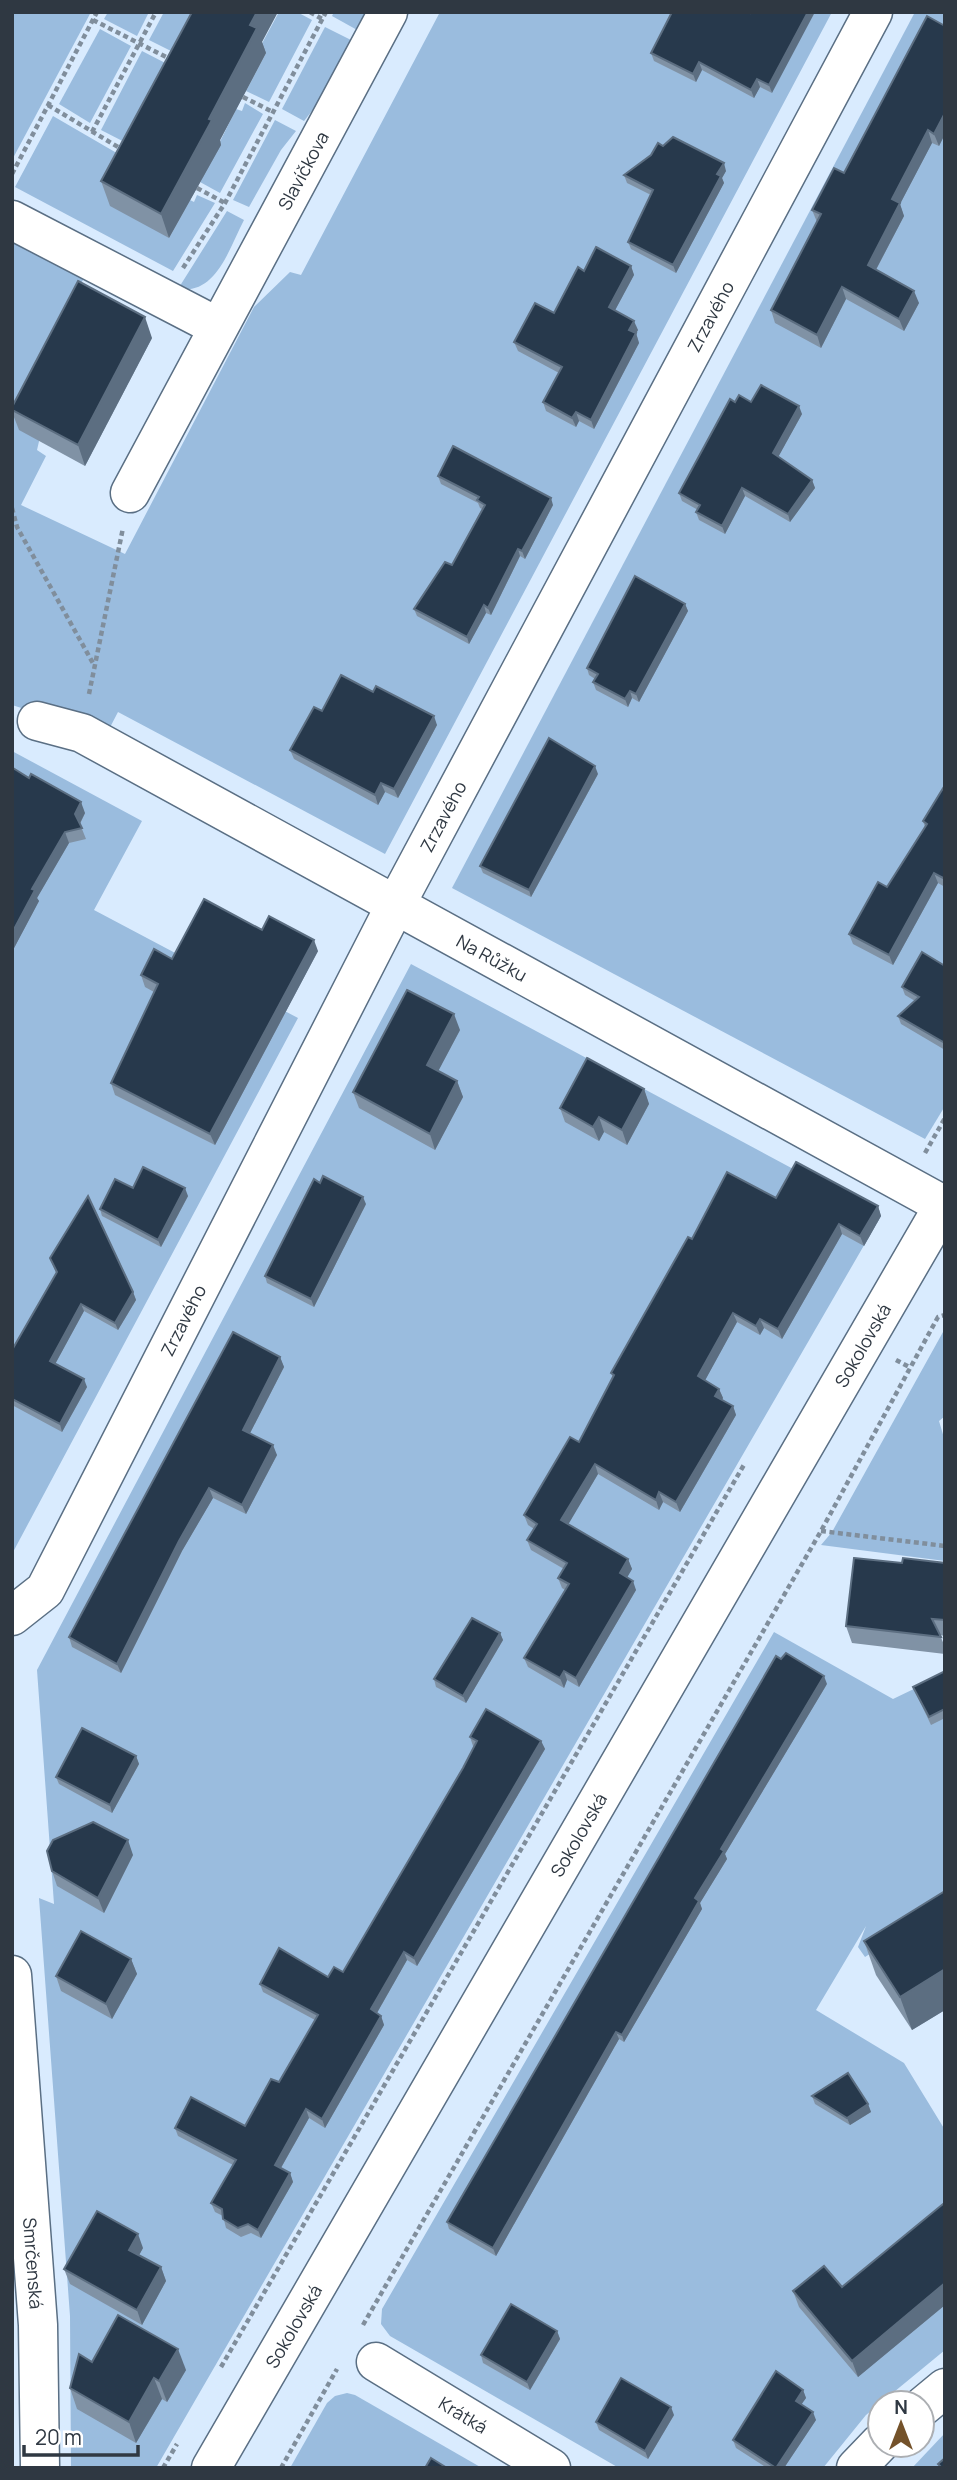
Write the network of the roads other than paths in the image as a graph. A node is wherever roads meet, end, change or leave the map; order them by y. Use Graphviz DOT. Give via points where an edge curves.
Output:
graph roads {
  1 [pos="388,12"];
  2 [pos="873,12"];
  3 [pos="12,220"];
  4 [pos="218,327"];
  5 [pos="130,494"];
  6 [pos="37,721"];
  7 [pos="395,906"];
  8 [pos="945,1204"];
  9 [pos="12,1616"];
  10 [pos="12,1975"];
  11 [pos="358,2353"];
  12 [pos="40,2468"];
  13 [pos="211,2468"];
  14 [pos="551,2468"];
  1 -- 4 [label="street, Slavíčkova"];
  2 -- 7 [label="street, Zrzavého"];
  3 -- 4 [label="street"];
  4 -- 5 [label="street, Slavíčkova"];
  6 -- 7 [label="street, Na Růžku" via="82,733"];
  7 -- 8 [label="street, Na Růžku"];
  7 -- 9 [label="street, Zrzavého" via="45,1590"];
  8 -- 13 [label="street, Sokolovská"];
  10 -- 12 [label="street, Smrčenská" via="38,2325"];
  11 -- 14 [label="street, Krátká"];
}
